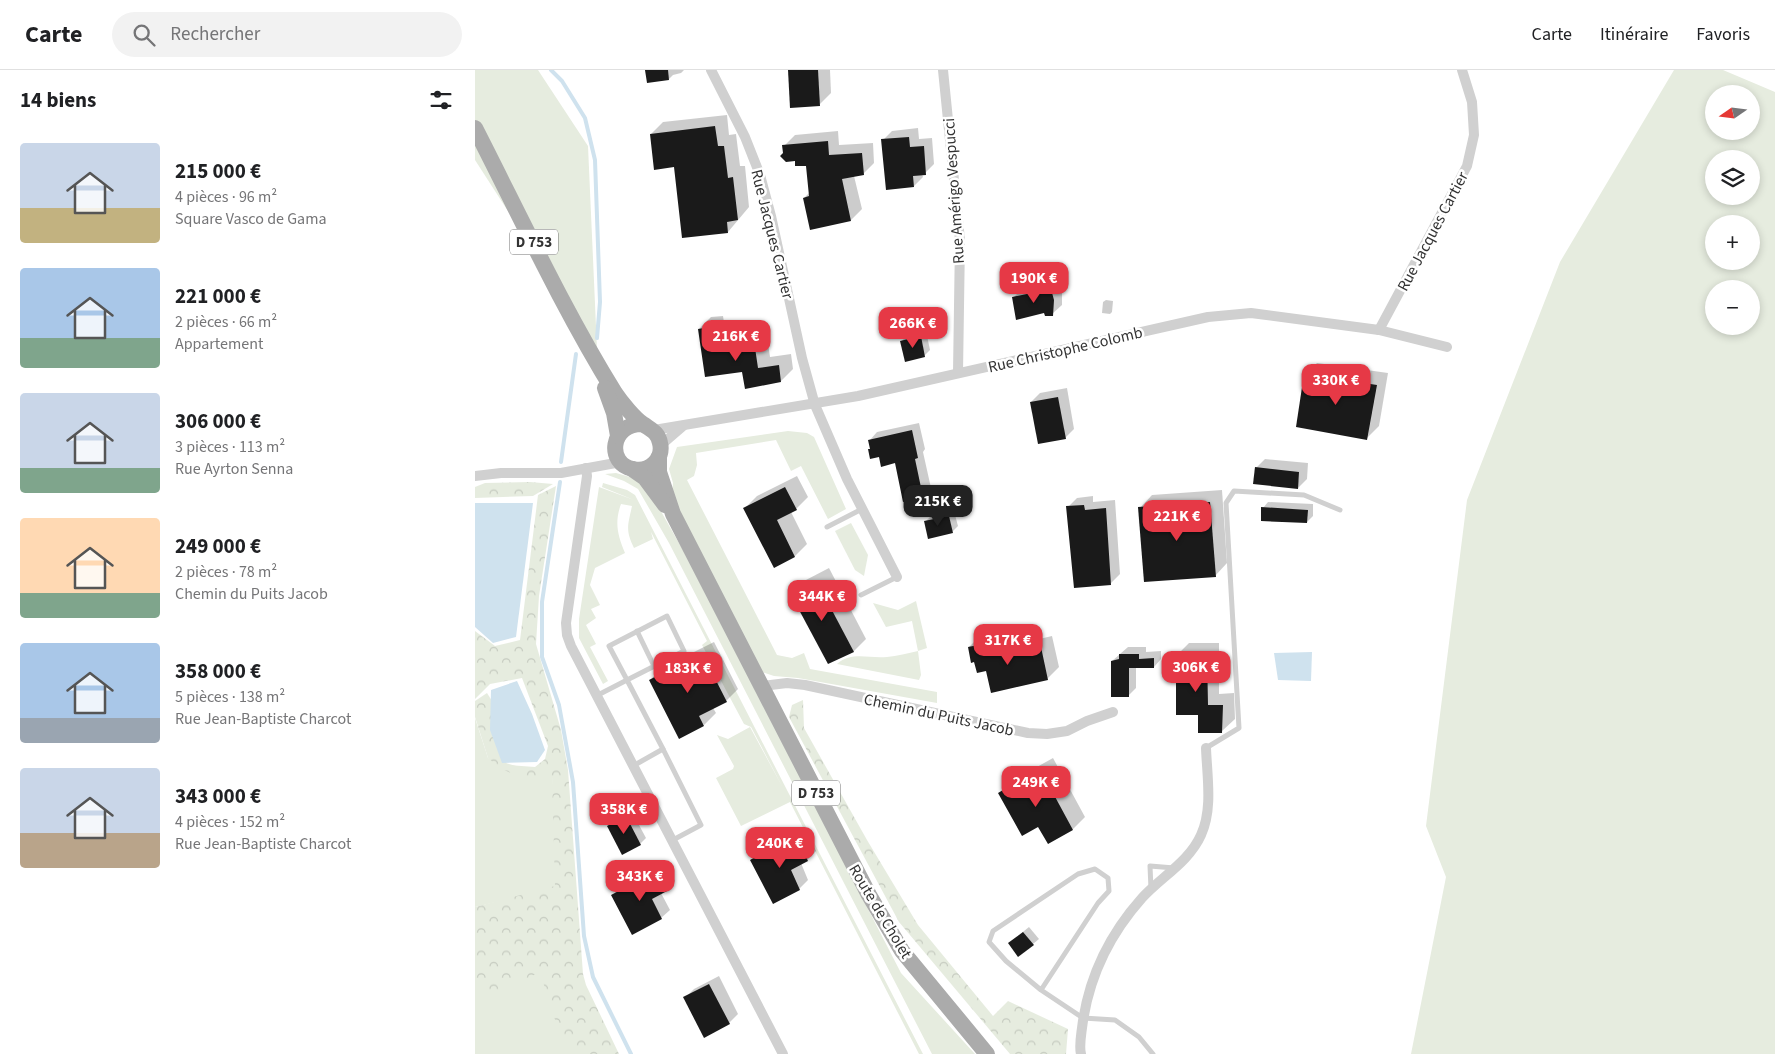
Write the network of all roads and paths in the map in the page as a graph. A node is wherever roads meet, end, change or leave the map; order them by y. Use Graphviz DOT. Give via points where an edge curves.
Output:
graph roads {
  1 [pos="711,70"];
  2 [pos="943,70"];
  3 [pos="1462,70"];
  4 [pos="475,128"];
  5 [pos="1379,330"];
  6 [pos="1447,347"];
  7 [pos="592,356"];
  8 [pos="958,373"];
  9 [pos="815,405"];
  10 [pos="683,426"];
  11 [pos="654,439"];
  12 [pos="622,455"];
  13 [pos="588,468"];
  14 [pos="475,476"];
  15 [pos="862,509"];
  16 [pos="1340,510"];
  17 [pos="673,514"];
  18 [pos="827,527"];
  19 [pos="897,577"];
  20 [pos="861,595"];
  21 [pos="637,632"];
  22 [pos="654,666"];
  23 [pos="627,680"];
  24 [pos="762,686"];
  25 [pos="596,696"];
  26 [pos="1113,712"];
  27 [pos="1207,748"];
  28 [pos="663,749"];
  29 [pos="633,766"];
  30 [pos="671,840"];
  31 [pos="1175,868"];
  32 [pos="1151,889"];
  33 [pos="1041,990"];
  34 [pos="1083,1018"];
  35 [pos="783,1054"];
  36 [pos="987,1054"];
  37 [pos="1081,1054"];
  38 [pos="1153,1054"];
  1 -- 9 [label="street, Rue Jacques Cartier" via="760,175"];
  2 -- 8 [label="street, Rue Amérigo Vespucci" via="960,240"];
  3 -- 5 [label="street, Rue Jacques Cartier" via="1472,102 1474,134 1467,166"];
  4 -- 7 [label="main road, D 753"];
  5 -- 6 [label="street, Rue Christophe Colomb"];
  5 -- 8 [label="street, Rue Christophe Colomb" via="1251,313 1207,317"];
  7 -- 11 [label="main road, D 753" via="619,399"];
  7 -- 12 [label="main road, D 753" via="614,413"];
  8 -- 9 [label="street, Rue Christophe Colomb"];
  9 -- 10 [label="street, Rue Christophe Colomb"];
  9 -- 15 [label="street, Rue Jacques Cartier"];
  10 -- 11 [label="street"];
  10 -- 11 [label="street, Rue Christophe Colomb"];
  11 -- 12 [label="main road" via="629,426"];
  11 -- 12 [label="main road" via="649,468 641,470"];
  11 -- 17 [label="main road, Route de Cholet / D 753" via="659,472"];
  12 -- 13 [label="street"];
  12 -- 17 [label="main road, Route de Cholet / D 753"];
  13 -- 14 [label="street" via="561,473"];
  13 -- 25 [label="street" via="567,635"];
  15 -- 18 [label="lane"];
  15 -- 19 [label="street, Rue Jacques Cartier"];
  16 -- 27 [label="lane" via="1304,495 1234,491 1226,503 1239,728"];
  17 -- 24 [label="main road, Route de Cholet / D 753"];
  19 -- 20 [label="lane"];
  21 -- 22 [label="lane"];
  21 -- 22 [label="lane" via="667,616 684,651"];
  21 -- 23 [label="lane" via="609,646"];
  22 -- 23 [label="lane"];
  23 -- 25 [label="lane"];
  23 -- 28 [label="lane"];
  24 -- 26 [label="street, Chemin du Puits Jacob" via="805,685 1028,733 1067,731"];
  24 -- 36 [label="main road, Route de Cholet / D 753" via="891,933 916,970"];
  25 -- 29 [label="street"];
  27 -- 31 [label="street" via="1205,824 1193,848"];
  28 -- 29 [label="lane"];
  28 -- 30 [label="lane" via="701,825"];
  29 -- 30 [label="street"];
  30 -- 35 [label="street"];
  31 -- 32 [label="street"];
  31 -- 32 [label="lane" via="1150,866"];
  32 -- 34 [label="street" via="1116,931 1100,960"];
  33 -- 33 [label="lane" via="1005,961 989,942 993,931 1078,874 1095,869 1108,878 1109,891"];
  33 -- 34 [label="lane"];
  34 -- 37 [label="street"];
  34 -- 38 [label="lane" via="1115,1020 1139,1037"];
}
